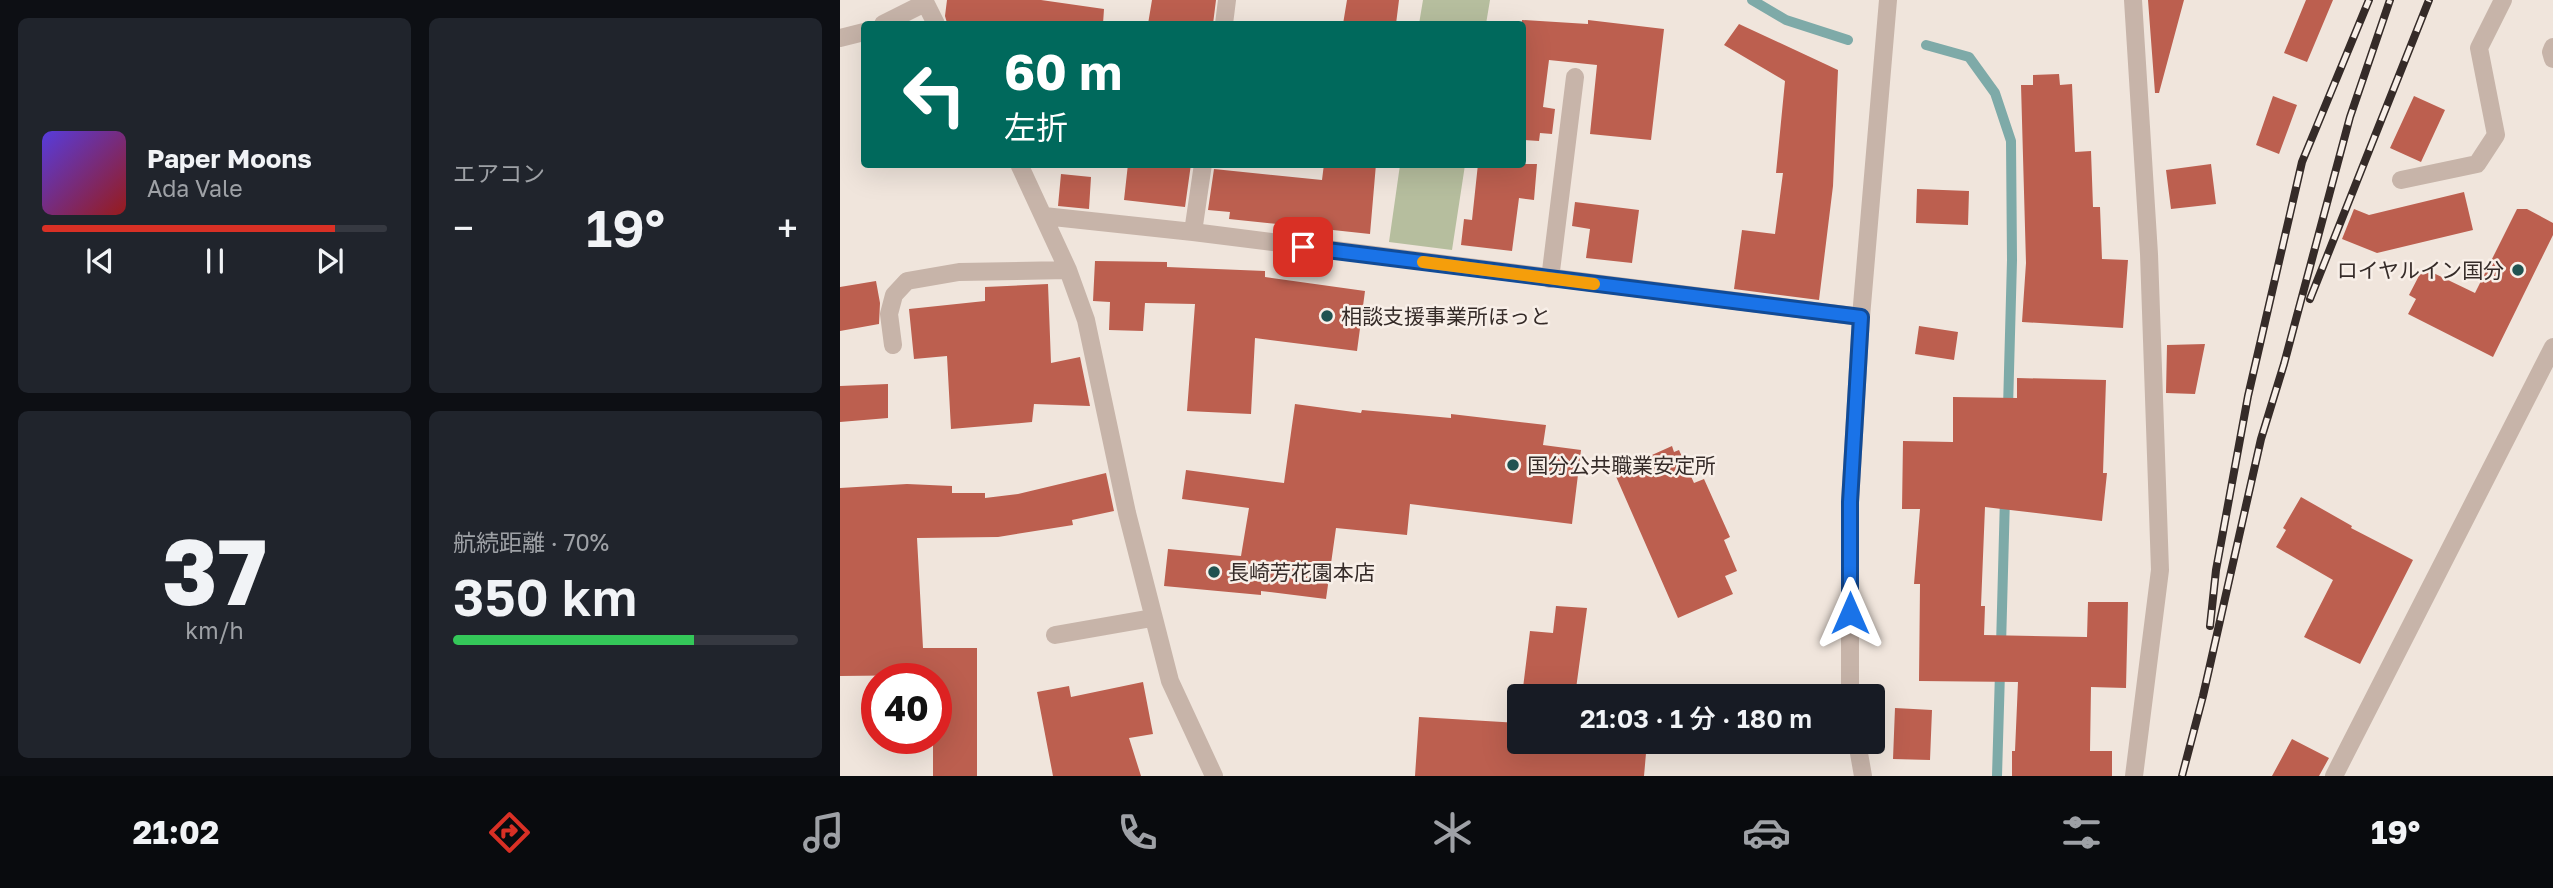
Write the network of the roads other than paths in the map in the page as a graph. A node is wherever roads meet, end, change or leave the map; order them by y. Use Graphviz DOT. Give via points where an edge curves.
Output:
graph roads {
  1 [pos="1227,0"];
  2 [pos="1888,0"];
  3 [pos="2133,0"];
  4 [pos="2503,0"];
  5 [pos="924,1"];
  6 [pos="888,21"];
  7 [pos="934,21"];
  8 [pos="1224,21"];
  9 [pos="861,33"];
  10 [pos="840,38"];
  11 [pos="2553,47"];
  12 [pos="2553,59"];
  13 [pos="1575,77"];
  14 [pos="1021,168"];
  15 [pos="1202,168"];
  16 [pos="2401,180"];
  17 [pos="1044,216"];
  18 [pos="1193,232"];
  19 [pos="1068,270"];
  20 [pos="1550,279"];
  21 [pos="1861,317"];
  22 [pos="893,345"];
  23 [pos="2553,347"];
  24 [pos="1152,618"];
  25 [pos="1055,635"];
  26 [pos="1850,684"];
  27 [pos="1859,754"];
  28 [pos="1214,776"];
  29 [pos="1863,776"];
  30 [pos="2134,776"];
  31 [pos="2334,776"];
  1 -- 8 [label="street"];
  2 -- 21 [label="street"];
  3 -- 30 [label="street" via="2150,254 2160,570"];
  4 -- 16 [label="street" via="2479,48 2496,135 2477,164"];
  5 -- 6 [label="street"];
  5 -- 7 [label="street"];
  9 -- 10 [label="street"];
  11 -- 12 [label="street"];
  13 -- 20 [label="street"];
  14 -- 17 [label="street"];
  15 -- 18 [label="street"];
  17 -- 18 [label="street"];
  17 -- 19 [label="street"];
  18 -- 20 [label="street"];
  19 -- 22 [label="street" via="959,272 907,281 894,295 889,314"];
  19 -- 24 [label="street" via="1086,320"];
  20 -- 21 [label="street"];
  21 -- 26 [label="street" via="1850,502"];
  23 -- 31 [label="street"];
  24 -- 25 [label="street"];
  24 -- 28 [label="street" via="1170,681"];
  27 -- 29 [label="street"];
}
